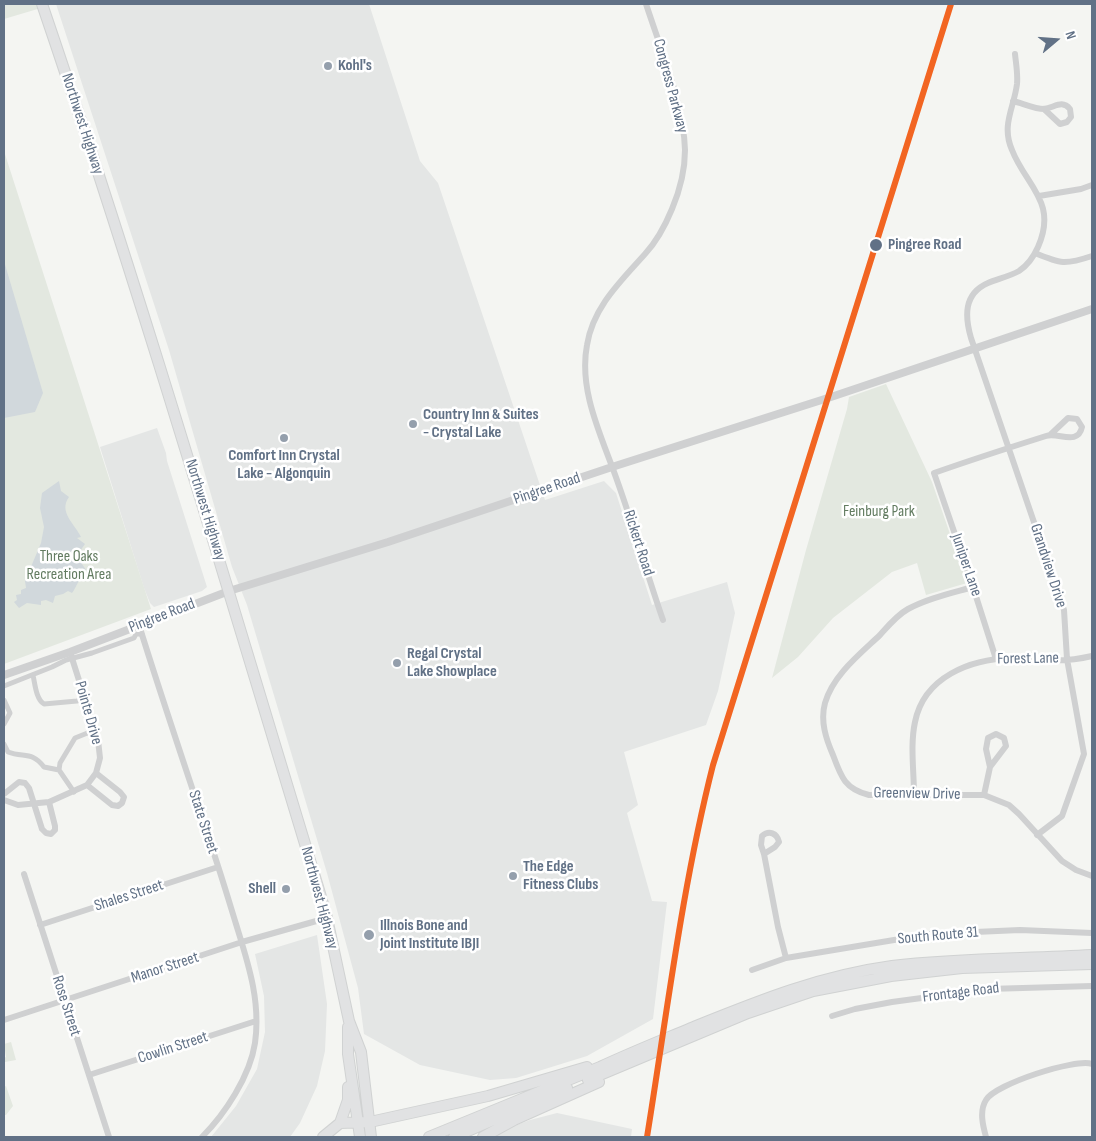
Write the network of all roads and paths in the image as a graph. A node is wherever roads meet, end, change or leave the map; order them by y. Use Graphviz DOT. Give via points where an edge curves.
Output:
graph roads {
  1 [pos="36,4"];
  2 [pos="42,4"];
  3 [pos="646,4"];
  4 [pos="47,17"];
  5 [pos="1015,54"];
  6 [pos="1013,101"];
  7 [pos="1044,109"];
  8 [pos="1092,185"];
  9 [pos="1039,196"];
  10 [pos="1035,253"];
  11 [pos="1092,256"];
  12 [pos="1092,309"];
  13 [pos="975,348"];
  14 [pos="1050,435"];
  15 [pos="1008,448"];
  16 [pos="612,467"];
  17 [pos="973,586"];
  18 [pos="229,591"];
  19 [pos="663,620"];
  20 [pos="139,625"];
  21 [pos="142,634"];
  22 [pos="71,656"];
  23 [pos="1092,656"];
  24 [pos="996,659"];
  25 [pos="1067,659"];
  26 [pos="33,675"];
  27 [pos="4,676"];
  28 [pos="4,686"];
  29 [pos="85,699"];
  30 [pos="4,700"];
  31 [pos="4,724"];
  32 [pos="95,730"];
  33 [pos="4,744"];
  34 [pos="990,767"];
  35 [pos="59,770"];
  36 [pos="96,773"];
  37 [pos="87,785"];
  38 [pos="74,792"];
  39 [pos="4,794"];
  40 [pos="914,795"];
  41 [pos="984,795"];
  42 [pos="4,800"];
  43 [pos="50,802"];
  44 [pos="35,805"];
  45 [pos="1037,835"];
  46 [pos="764,854"];
  47 [pos="218,867"];
  48 [pos="24,874"];
  49 [pos="1092,876"];
  50 [pos="327,918"];
  51 [pos="40,925"];
  52 [pos="1092,933"];
  53 [pos="242,942"];
  54 [pos="1092,955"];
  55 [pos="786,958"];
  56 [pos="1092,964"];
  57 [pos="752,970"];
  58 [pos="1092,986"];
  59 [pos="65,1001"];
  60 [pos="832,1016"];
  61 [pos="4,1020"];
  62 [pos="256,1021"];
  63 [pos="348,1021"];
  64 [pos="348,1054"];
  65 [pos="623,1061"];
  66 [pos="1092,1064"];
  67 [pos="89,1075"];
  68 [pos="370,1122"];
  69 [pos="358,1123"];
  70 [pos="340,1124"];
  71 [pos="109,1137"];
  72 [pos="202,1137"];
  73 [pos="323,1137"];
  74 [pos="360,1137"];
  75 [pos="371,1137"];
  76 [pos="429,1137"];
  77 [pos="454,1137"];
  78 [pos="483,1137"];
  79 [pos="986,1137"];
  1 -- 4 [label="main road"];
  2 -- 4 [label="main road, Northwest Highway"];
  3 -- 16 [label="street, Congress Parkway" via="680,111 684,166 676,200 664,227 600,308 587,344 586,381 594,417"];
  4 -- 18 [label="main road, Northwest Highway" via="133,279"];
  5 -- 6 [label="street" via="1018,76"];
  6 -- 7 [label="street"];
  6 -- 9 [label="street" via="1008,118 1008,136 1012,150"];
  8 -- 9 [label="street"];
  9 -- 10 [label="street" via="1044,215 1043,232"];
  10 -- 11 [label="street" via="1063,264"];
  10 -- 13 [label="street, Grandview Drive" via="1021,270 984,285 974,295 966,320"];
  12 -- 13 [label="street, Pingree Road"];
  13 -- 15 [label="street, Grandview Drive"];
  13 -- 16 [label="street, Pingree Road"];
  14 -- 14 [label="street" via="1075,437 1082,427 1077,418 1068,418"];
  14 -- 15 [label="street"];
  15 -- 17 [label="street, Juniper Lane" via="934,473"];
  15 -- 25 [label="street, Grandview Drive" via="1064,610"];
  16 -- 18 [label="street, Pingree Road"];
  16 -- 19 [label="street, Rickert Road"];
  17 -- 24 [label="street, Juniper Lane"];
  17 -- 40 [label="street, Greenview Drive" via="906,610 838,678 825,703 824,731 843,780 869,795"];
  18 -- 20 [label="street, Pingree Road"];
  18 -- 50 [label="main road, Northwest Highway"];
  20 -- 21 [label="street, State Street"];
  20 -- 22 [label="street, Pingree Road"];
  21 -- 22 [label="street" via="92,653"];
  21 -- 47 [label="street, State Street"];
  22 -- 26 [label="street"];
  22 -- 27 [label="street, Pingree Road"];
  22 -- 29 [label="street, Pointe Drive"];
  23 -- 25 [label="street, Forest Lane"];
  24 -- 25 [label="street, Forest Lane"];
  24 -- 40 [label="street, Forest Lane" via="955,671 939,681 924,697 914,722"];
  25 -- 45 [label="street, Grandview Drive" via="1084,754 1062,816"];
  26 -- 28 [label="street"];
  26 -- 29 [label="street" via="40,702 44,704"];
  29 -- 32 [label="street, Pointe Drive"];
  30 -- 31 [label="street" via="10,713"];
  32 -- 35 [label="street" via="75,738"];
  32 -- 36 [label="street, Pointe Drive" via="100,758"];
  33 -- 35 [label="street" via="8,752 34,756 44,767"];
  34 -- 34 [label="street" via="1006,746 1004,738 996,734 986,742"];
  34 -- 41 [label="street"];
  35 -- 38 [label="street"];
  36 -- 37 [label="street, Pointe Drive"];
  36 -- 37 [label="street" via="120,792 124,797 122,803 118,806 112,804"];
  37 -- 38 [label="street, Pointe Drive"];
  38 -- 43 [label="street, Pointe Drive"];
  39 -- 44 [label="street" via="19,782 25,783"];
  40 -- 41 [label="street, Greenview Drive"];
  41 -- 45 [label="street, Greenview Drive" via="1009,805"];
  42 -- 44 [label="street, Pointe Drive" via="18,805"];
  43 -- 44 [label="street, Pointe Drive"];
  43 -- 44 [label="street" via="56,826 51,834 42,829"];
  45 -- 49 [label="street, Greenview Drive" via="1062,862"];
  46 -- 55 [label="street"];
  47 -- 51 [label="street, Shales Street"];
  47 -- 53 [label="street, State Street"];
  48 -- 51 [label="street, Rose Street"];
  50 -- 53 [label="street, Manor Street"];
  50 -- 63 [label="main road, Northwest Highway"];
  51 -- 59 [label="street, Rose Street"];
  52 -- 55 [label="street, South Route 31" via="1020,930 930,934"];
  53 -- 59 [label="street, Manor Street"];
  53 -- 62 [label="street, State Street" via="253,984"];
  54 -- 65 [label="main road" via="962,959 890,967 810,983 692,1028"];
  55 -- 57 [label="street, South Route 31"];
  56 -- 65 [label="main road" via="962,968 813,991"];
  58 -- 60 [label="street, Frontage Road" via="988,989 892,1002"];
  59 -- 61 [label="street, Manor Street"];
  59 -- 67 [label="street, Rose Street"];
  62 -- 67 [label="street, Cowlin Street"];
  62 -- 72 [label="street, State Street" via="249,1064 221,1116"];
  63 -- 64 [label="main road, Northwest Highway"];
  63 -- 68 [label="main road, Northwest Highway" via="361,1052"];
  64 -- 69 [label="main road, Northwest Highway"];
  64 -- 70 [label="main road" via="348,1100"];
  65 -- 68 [label="main road"];
  65 -- 76 [label="main road" via="600,1067"];
  65 -- 77 [label="main road"];
  65 -- 78 [label="main road" via="606,1079"];
  66 -- 79 [label="street" via="1078,1063 1028,1077 994,1091 983,1108"];
  67 -- 71 [label="street, Rose Street"];
  68 -- 69 [label="main road"];
  68 -- 75 [label="main road, Northwest Highway"];
  69 -- 70 [label="main road"];
  69 -- 74 [label="main road, Northwest Highway"];
  70 -- 73 [label="main road"];
}
